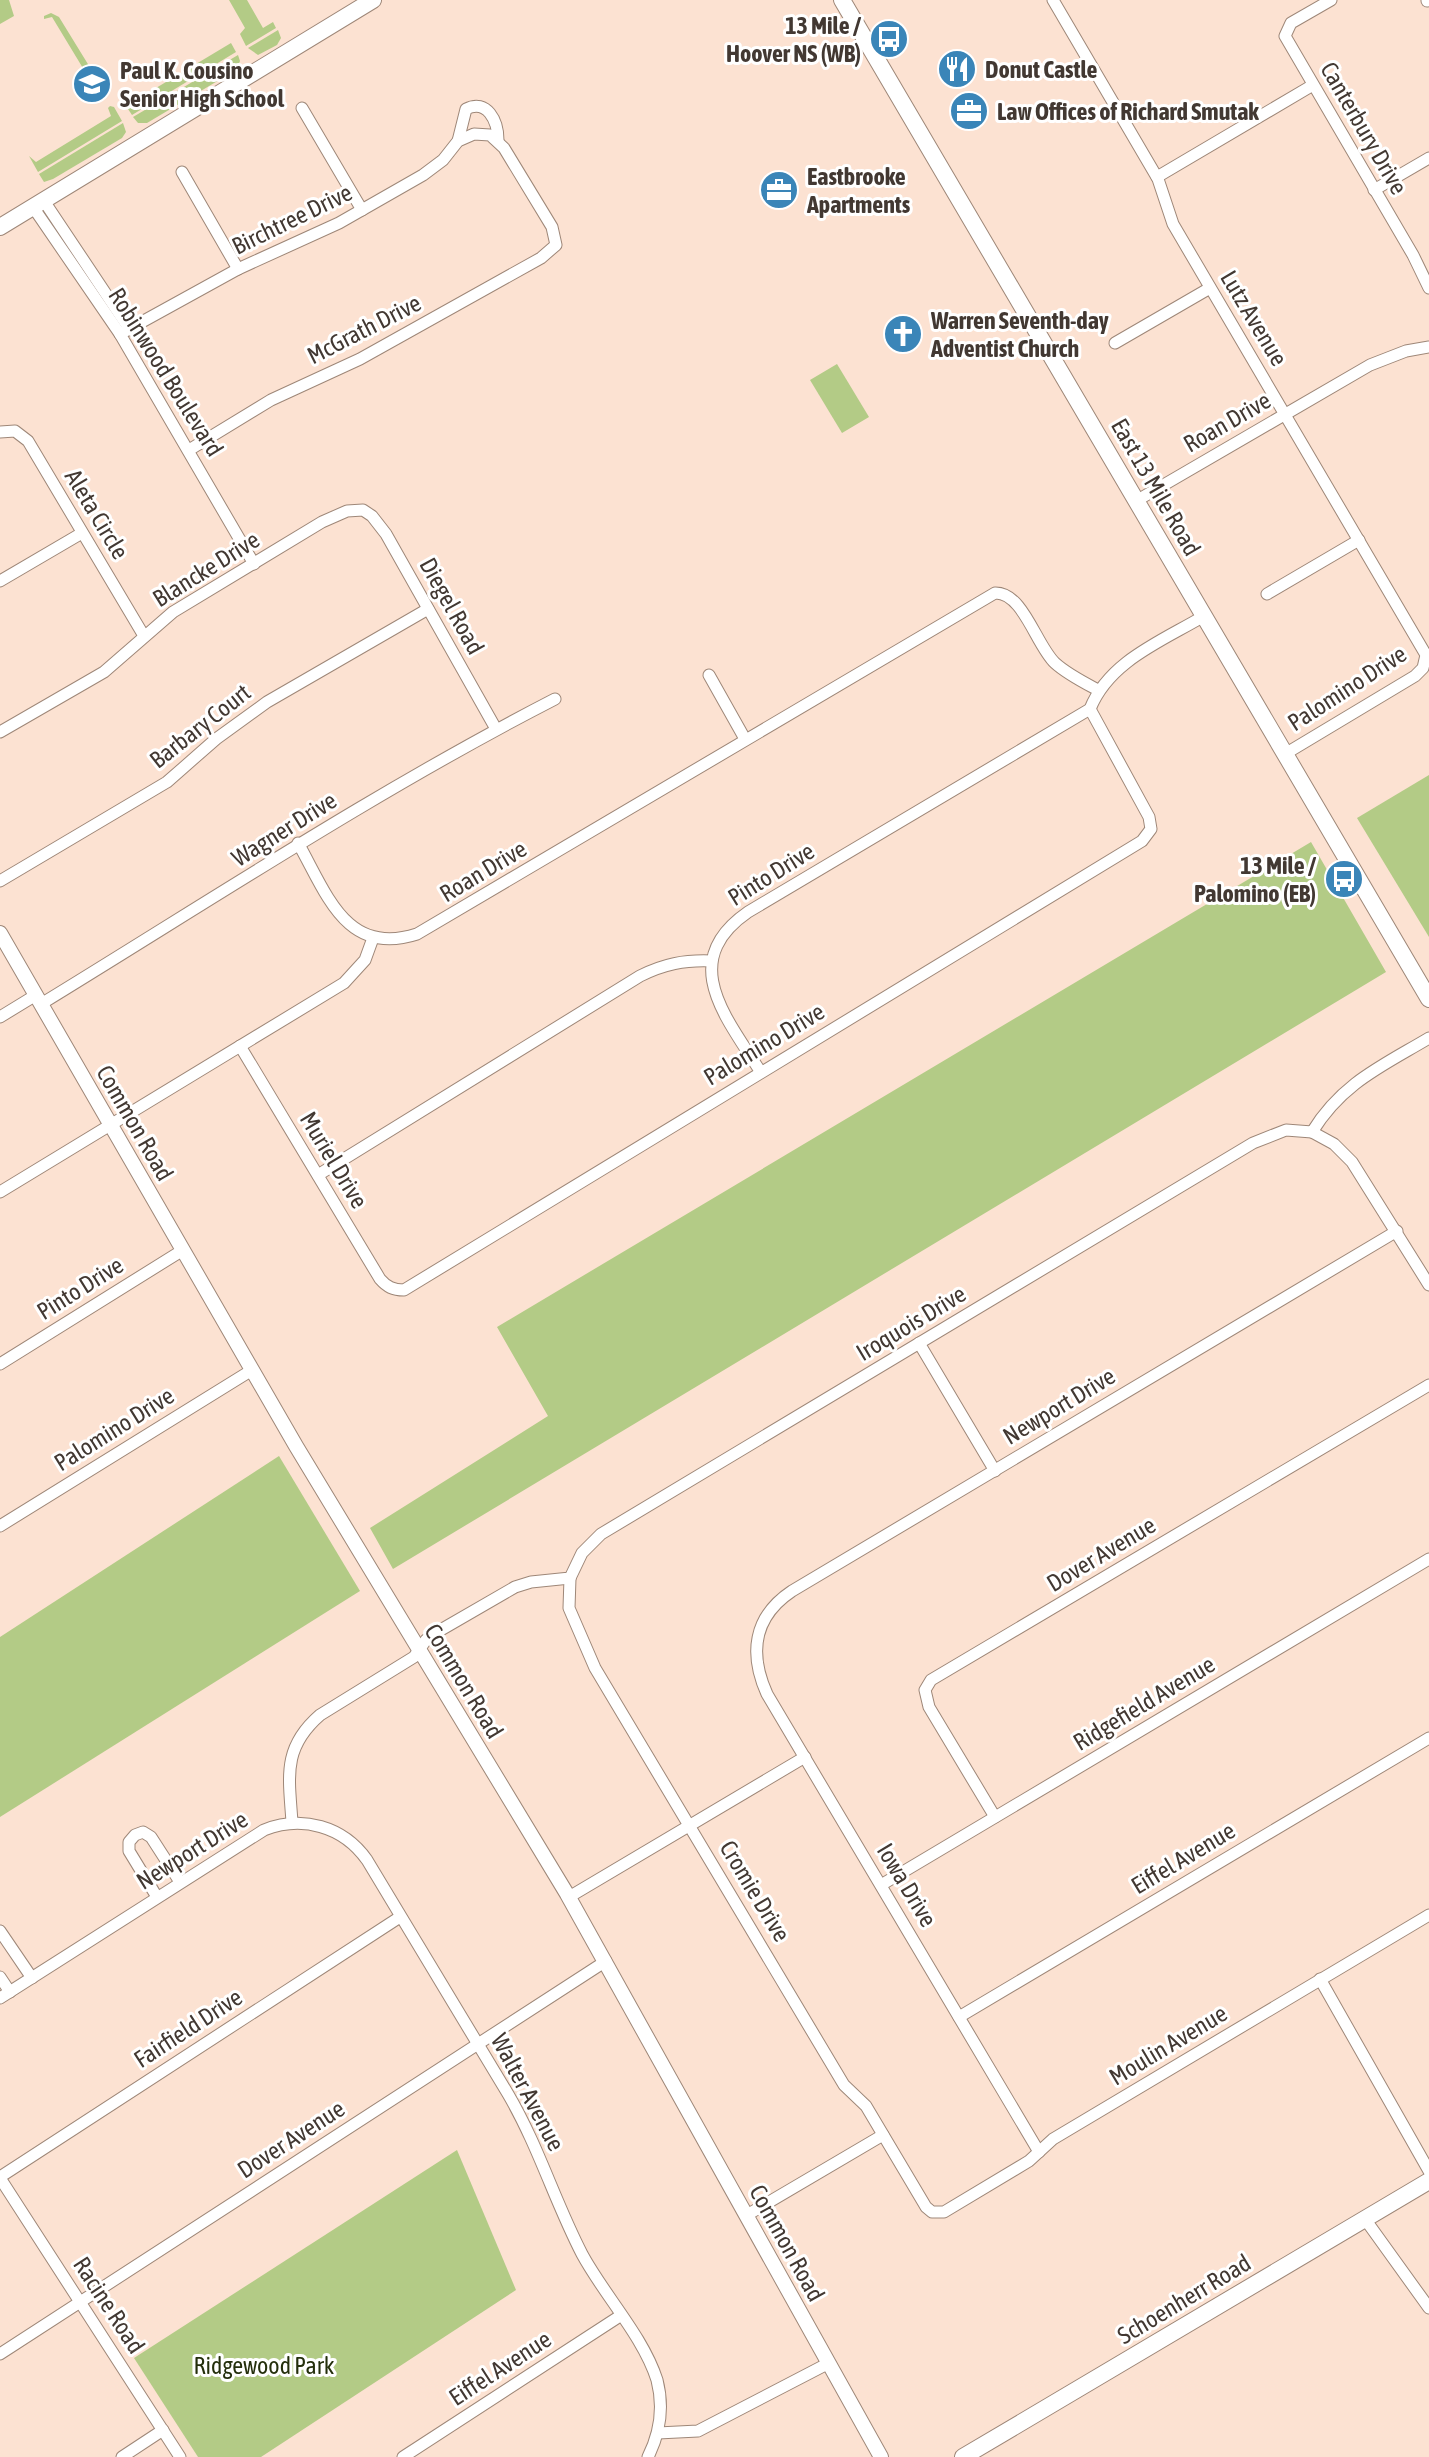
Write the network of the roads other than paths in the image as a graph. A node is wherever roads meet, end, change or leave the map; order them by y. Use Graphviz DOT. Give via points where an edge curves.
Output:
graph roads {
  1 [pos="373,0"];
  2 [pos="842,0"];
  3 [pos="1053,0"];
  4 [pos="1331,0"];
  5 [pos="1313,85"];
  6 [pos="302,108"];
  7 [pos="498,140"];
  8 [pos="458,141"];
  9 [pos="1429,158"];
  10 [pos="182,172"];
  11 [pos="1157,177"];
  12 [pos="1374,190"];
  13 [pos="38,204"];
  14 [pos="362,210"];
  15 [pos="0,227"];
  16 [pos="238,269"];
  17 [pos="1210,288"];
  18 [pos="1429,288"];
  19 [pos="125,332"];
  20 [pos="1115,343"];
  21 [pos="1429,347"];
  22 [pos="1285,414"];
  23 [pos="0,432"];
  24 [pos="189,450"];
  25 [pos="1136,501"];
  26 [pos="363,510"];
  27 [pos="82,533"];
  28 [pos="1359,540"];
  29 [pos="254,564"];
  30 [pos="0,581"];
  31 [pos="1267,594"];
  32 [pos="428,609"];
  33 [pos="1204,616"];
  34 [pos="144,636"];
  35 [pos="1426,655"];
  36 [pos="709,675"];
  37 [pos="1098,690"];
  38 [pos="555,699"];
  39 [pos="1090,709"];
  40 [pos="496,729"];
  41 [pos="0,732"];
  42 [pos="745,739"];
  43 [pos="1285,754"];
  44 [pos="298,843"];
  45 [pos="0,881"];
  46 [pos="0,933"];
  47 [pos="373,938"];
  48 [pos="711,961"];
  49 [pos="1429,999"];
  50 [pos="38,1000"];
  51 [pos="0,1017"];
  52 [pos="1429,1038"];
  53 [pos="240,1046"];
  54 [pos="760,1071"];
  55 [pos="110,1124"];
  56 [pos="1312,1132"];
  57 [pos="318,1175"];
  58 [pos="0,1192"];
  59 [pos="1397,1231"];
  60 [pos="183,1250"];
  61 [pos="1429,1285"];
  62 [pos="395,1290"];
  63 [pos="919,1343"];
  64 [pos="0,1364"];
  65 [pos="252,1370"];
  66 [pos="1429,1385"];
  67 [pos="995,1471"];
  68 [pos="0,1526"];
  69 [pos="1429,1559"];
  70 [pos="570,1578"];
  71 [pos="759,1634"];
  72 [pos="419,1650"];
  73 [pos="1429,1738"];
  74 [pos="805,1757"];
  75 [pos="995,1817"];
  76 [pos="292,1822"];
  77 [pos="690,1825"];
  78 [pos="180,1882"];
  79 [pos="881,1885"];
  80 [pos="157,1897"];
  81 [pos="569,1897"];
  82 [pos="1429,1915"];
  83 [pos="400,1917"];
  84 [pos="0,1931"];
  85 [pos="606,1961"];
  86 [pos="0,1977"];
  87 [pos="32,1978"];
  88 [pos="1320,1979"];
  89 [pos="5,1995"];
  90 [pos="959,2017"];
  91 [pos="478,2044"];
  92 [pos="883,2135"];
  93 [pos="1039,2152"];
  94 [pos="1429,2171"];
  95 [pos="0,2177"];
  96 [pos="1429,2181"];
  97 [pos="932,2212"];
  98 [pos="747,2215"];
  99 [pos="1365,2219"];
  100 [pos="81,2302"];
  101 [pos="1429,2308"];
  102 [pos="620,2316"];
  103 [pos="0,2354"];
  104 [pos="829,2363"];
  105 [pos="163,2430"];
  106 [pos="658,2433"];
  107 [pos="122,2457"];
  108 [pos="180,2457"];
  109 [pos="403,2457"];
  110 [pos="648,2457"];
  111 [pos="881,2457"];
  112 [pos="963,2457"];
  1 -- 13 [label="main road"];
  2 -- 25 [label="main road, East 13 Mile Road"];
  3 -- 11 [label="street, Lutz Avenue"];
  4 -- 5 [label="street, Canterbury Drive" via="1291,23 1285,33"];
  5 -- 11 [label="street"];
  5 -- 12 [label="street, Canterbury Drive"];
  6 -- 14 [label="street"];
  7 -- 8 [label="street, Birchtree Drive" via="474,134"];
  7 -- 8 [label="street" via="492,118 477,105 466,109"];
  7 -- 24 [label="street, McGrath Drive" via="552,227 556,245 415,329 271,400"];
  8 -- 14 [label="street, Birchtree Drive" via="434,168"];
  9 -- 12 [label="street"];
  10 -- 16 [label="street"];
  11 -- 17 [label="street, Lutz Avenue" via="1170,217"];
  12 -- 18 [label="street, Canterbury Drive"];
  13 -- 15 [label="main road"];
  13 -- 19 [label="street, Robinwood Boulevard"];
  14 -- 16 [label="street, Birchtree Drive"];
  16 -- 19 [label="street, Birchtree Drive"];
  17 -- 20 [label="street"];
  17 -- 22 [label="street, Lutz Avenue"];
  19 -- 24 [label="street, Robinwood Boulevard"];
  21 -- 22 [label="street, Roan Drive" via="1370,365"];
  22 -- 25 [label="street, Roan Drive"];
  22 -- 28 [label="street, Lutz Avenue"];
  23 -- 27 [label="street, Aleta Circle" via="15,431 28,441"];
  24 -- 29 [label="street, Robinwood Boulevard"];
  25 -- 33 [label="main road, East 13 Mile Road"];
  26 -- 29 [label="street, Blancke Drive" via="322,522"];
  26 -- 32 [label="street, Diegel Road" via="386,534"];
  27 -- 30 [label="street"];
  27 -- 34 [label="street, Aleta Circle"];
  28 -- 31 [label="street"];
  28 -- 35 [label="street, Lutz Avenue"];
  29 -- 34 [label="street, Blancke Drive" via="173,612"];
  32 -- 40 [label="street, Diegel Road"];
  32 -- 45 [label="street, Barbary Court" via="267,702 167,782"];
  33 -- 37 [label="street" via="1124,663"];
  33 -- 43 [label="main road, East 13 Mile Road"];
  34 -- 41 [label="street, Blancke Drive" via="104,672"];
  35 -- 43 [label="street, Palomino Drive" via="1415,676"];
  36 -- 42 [label="street"];
  37 -- 39 [label="street"];
  37 -- 42 [label="street, Roan Drive" via="1053,662 1004,593 985,597"];
  38 -- 40 [label="street, Wagner Drive"];
  39 -- 48 [label="street, Pinto Drive" via="748,912 725,931"];
  39 -- 54 [label="street, Palomino Drive" via="1146,810 1151,829 1134,847"];
  40 -- 44 [label="street, Wagner Drive"];
  42 -- 47 [label="street, Roan Drive" via="429,929 406,938"];
  43 -- 49 [label="main road, East 13 Mile Road"];
  44 -- 47 [label="street" via="339,914"];
  44 -- 50 [label="street, Wagner Drive" via="168,928"];
  46 -- 50 [label="street, Common Road"];
  47 -- 53 [label="street" via="365,960 344,983"];
  48 -- 54 [label="street" via="714,994"];
  48 -- 57 [label="street" via="672,963 640,976"];
  50 -- 51 [label="street, Wagner Drive"];
  50 -- 55 [label="street, Common Road"];
  52 -- 56 [label="street" via="1347,1087"];
  53 -- 55 [label="street"];
  53 -- 57 [label="street, Muriel Drive"];
  54 -- 62 [label="street, Palomino Drive" via="415,1284"];
  55 -- 58 [label="street"];
  55 -- 60 [label="street, Common Road"];
  56 -- 59 [label="street" via="1348,1157"];
  56 -- 63 [label="street, Iroquois Drive" via="1286,1130 1265,1136"];
  57 -- 62 [label="street, Muriel Drive" via="380,1279"];
  59 -- 61 [label="street"];
  59 -- 67 [label="street, Newport Drive"];
  60 -- 64 [label="street, Pinto Drive"];
  60 -- 65 [label="street, Common Road"];
  63 -- 67 [label="street"];
  63 -- 70 [label="street, Iroquois Drive" via="601,1534 582,1553"];
  65 -- 68 [label="street, Palomino Drive"];
  65 -- 72 [label="street, Common Road"];
  66 -- 75 [label="street, Dover Avenue" via="931,1680 925,1690 929,1707"];
  67 -- 71 [label="street, Newport Drive" via="786,1595 767,1615"];
  69 -- 75 [label="street, Ridgefield Avenue"];
  70 -- 72 [label="street" via="510,1589 426,1640"];
  70 -- 77 [label="street, Cromie Drive" via="569,1608 589,1656"];
  71 -- 74 [label="street, Iowa Drive" via="759,1676"];
  72 -- 76 [label="street" via="307,1727 290,1759"];
  72 -- 81 [label="street, Common Road"];
  73 -- 90 [label="street, Eiffel Avenue"];
  74 -- 77 [label="street"];
  74 -- 79 [label="street, Iowa Drive"];
  75 -- 79 [label="street, Ridgefield Avenue"];
  76 -- 78 [label="street, Newport Drive" via="251,1837"];
  76 -- 83 [label="street, Walter Avenue" via="327,1828 353,1844"];
  77 -- 81 [label="street"];
  77 -- 92 [label="street, Cromie Drive" via="844,2085 866,2106"];
  78 -- 80 [label="street, Newport Drive"];
  78 -- 80 [label="street" via="151,1837 135,1835 129,1851"];
  79 -- 90 [label="street, Iowa Drive"];
  80 -- 87 [label="street, Newport Drive"];
  81 -- 85 [label="street, Common Road"];
  82 -- 88 [label="street, Moulin Avenue"];
  83 -- 91 [label="street, Walter Avenue"];
  83 -- 95 [label="street, Fairfield Drive"];
  84 -- 87 [label="street"];
  85 -- 91 [label="street, Dover Avenue"];
  85 -- 98 [label="street, Common Road"];
  86 -- 89 [label="street"];
  87 -- 89 [label="street, Newport Drive"];
  88 -- 93 [label="street, Moulin Avenue"];
  88 -- 94 [label="street"];
  90 -- 93 [label="street, Iowa Drive"];
  91 -- 100 [label="street, Dover Avenue"];
  91 -- 102 [label="street, Walter Avenue" via="521,2117 580,2250"];
  92 -- 97 [label="street, Cromie Drive"];
  92 -- 98 [label="street"];
  93 -- 97 [label="street, Moulin Avenue" via="947,2210"];
  95 -- 100 [label="street, Racine Road"];
  96 -- 99 [label="main road, Schoenherr Road"];
  98 -- 104 [label="street, Common Road"];
  99 -- 101 [label="street"];
  99 -- 112 [label="main road, Schoenherr Road"];
  100 -- 103 [label="street, Dover Avenue"];
  100 -- 105 [label="street, Racine Road"];
  102 -- 106 [label="street, Walter Avenue" via="657,2381"];
  102 -- 109 [label="street, Eiffel Avenue"];
  104 -- 106 [label="street" via="698,2431"];
  104 -- 111 [label="street, Common Road"];
  105 -- 107 [label="street"];
  105 -- 108 [label="street, Racine Road"];
  106 -- 110 [label="street"];
}
